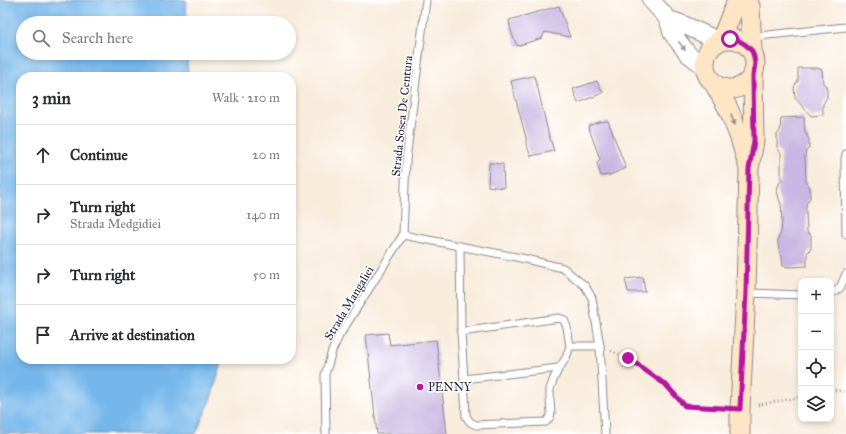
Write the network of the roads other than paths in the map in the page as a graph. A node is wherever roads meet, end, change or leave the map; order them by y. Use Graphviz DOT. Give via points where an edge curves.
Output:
graph roads {
  1 [pos="426,0"];
  2 [pos="651,0"];
  3 [pos="738,0"];
  4 [pos="747,0"];
  5 [pos="668,20"];
  6 [pos="846,27"];
  7 [pos="736,42"];
  8 [pos="704,66"];
  9 [pos="753,76"];
  10 [pos="715,85"];
  11 [pos="846,154"];
  12 [pos="749,169"];
  13 [pos="846,234"];
  14 [pos="403,235"];
  15 [pos="460,246"];
  16 [pos="846,274"];
  17 [pos="834,292"];
  18 [pos="746,293"];
  19 [pos="798,295"];
  20 [pos="461,332"];
  21 [pos="570,346"];
  22 [pos="600,346"];
  23 [pos="559,368"];
  24 [pos="464,379"];
  25 [pos="326,434"];
  26 [pos="605,434"];
  27 [pos="740,434"];
  1 -- 14 [label="lane, Strada Sosea De Centura" via="406,160"];
  2 -- 5 [label="street"];
  3 -- 7 [label="main road"];
  4 -- 7 [label="main road" via="750,6"];
  5 -- 7 [label="street"];
  5 -- 8 [label="street, one-way" via="672,33 688,54"];
  6 -- 7 [label="lane" via="768,35"];
  7 -- 8 [label="main road" via="712,45 707,51"];
  7 -- 9 [label="main road" via="754,57"];
  8 -- 10 [label="main road" via="709,80"];
  9 -- 10 [label="main road" via="736,89 729,90"];
  9 -- 12 [label="main road" via="754,141"];
  10 -- 12 [label="main road, one-way" via="729,110"];
  11 -- 13 [label="lane"];
  12 -- 18 [label="main road"];
  14 -- 15 [label="lane"];
  14 -- 25 [label="lane, Strada Mangaliei" via="332,351 325,375"];
  15 -- 20 [label="lane"];
  15 -- 22 [label="lane" via="563,268 585,286 592,298"];
  16 -- 17 [label="lane" via="840,288"];
  18 -- 19 [label="lane"];
  18 -- 27 [label="main road"];
  20 -- 21 [label="lane" via="559,318 564,320 567,327"];
  20 -- 24 [label="lane"];
  21 -- 22 [label="lane"];
  21 -- 23 [label="lane"];
  22 -- 26 [label="lane"];
  23 -- 24 [label="lane"];
  23 -- 24 [label="lane" via="550,389 551,413 546,422 476,425 470,422 466,416"];
}
